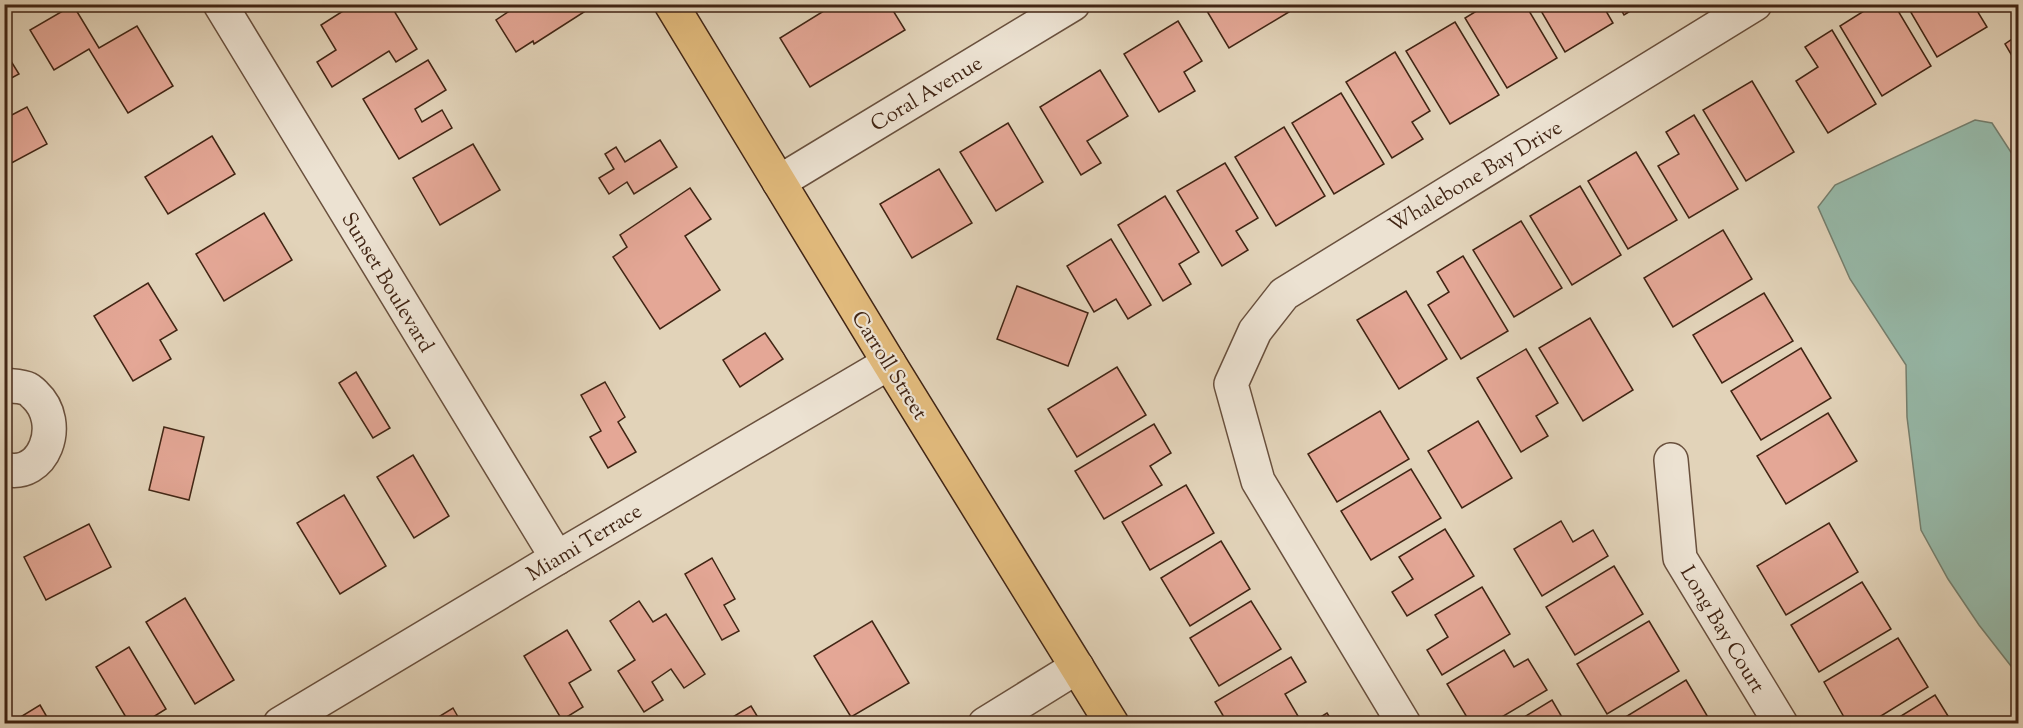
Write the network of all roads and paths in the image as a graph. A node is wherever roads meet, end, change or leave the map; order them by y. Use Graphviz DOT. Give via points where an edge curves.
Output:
graph roads {
  1 [pos="220,4"];
  2 [pos="671,4"];
  3 [pos="1073,4"];
  4 [pos="1755,4"];
  5 [pos="779,182"];
  6 [pos="889,363"];
  7 [pos="4,385"];
  8 [pos="1671,459"];
  9 [pos="4,469"];
  10 [pos="556,558"];
  11 [pos="1077,667"];
  12 [pos="280,723"];
  13 [pos="985,723"];
  14 [pos="1112,723"];
  15 [pos="1404,723"];
  16 [pos="1781,723"];
  1 -- 10 [label="street, Sunset Boulevard"];
  2 -- 5 [label="main road, Carroll Street"];
  3 -- 5 [label="street, Coral Avenue"];
  4 -- 15 [label="street, Whalebone Bay Drive" via="1284,294 1255,331 1231,384 1258,481"];
  5 -- 6 [label="main road, Carroll Street"];
  6 -- 10 [label="street, Miami Terrace"];
  6 -- 11 [label="main road, Carroll Street"];
  7 -- 9 [label="street" via="28,389 44,403 50,424 47,447 31,466"];
  8 -- 16 [label="street, Long Bay Court" via="1680,558"];
  10 -- 12 [label="street, Miami Terrace"];
  11 -- 13 [label="street"];
  11 -- 14 [label="main road, Carroll Street"];
}
